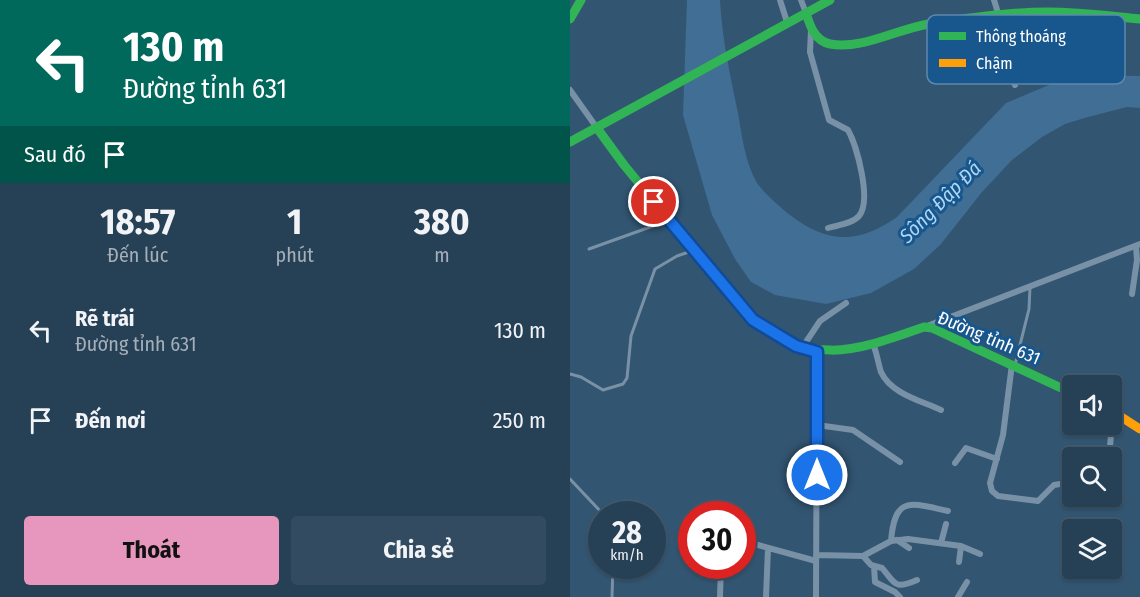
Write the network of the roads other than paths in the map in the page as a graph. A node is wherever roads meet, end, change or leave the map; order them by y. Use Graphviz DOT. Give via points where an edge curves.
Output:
graph roads {
  1 [pos="780,0"];
  2 [pos="801,0"];
  3 [pos="830,0"];
  4 [pos="994,0"];
  5 [pos="576,2"];
  6 [pos="806,13"];
  7 [pos="999,15"];
  8 [pos="1087,15"];
  9 [pos="1125,18"];
  10 [pos="570,19"];
  11 [pos="1140,19"];
  12 [pos="787,22"];
  13 [pos="927,24"];
  14 [pos="811,30"];
  15 [pos="570,90"];
  16 [pos="597,128"];
  17 [pos="570,142"];
  18 [pos="669,220"];
  19 [pos="828,228"];
  20 [pos="1138,245"];
  21 [pos="589,249"];
  22 [pos="694,251"];
  23 [pos="1030,285"];
  24 [pos="1132,294"];
  25 [pos="846,303"];
  26 [pos="924,327"];
  27 [pos="873,344"];
  28 [pos="802,348"];
  29 [pos="817,352"];
  30 [pos="1013,365"];
  31 [pos="570,374"];
  32 [pos="1062,388"];
  33 [pos="941,410"];
  34 [pos="1122,418"];
  35 [pos="817,425"];
  36 [pos="1140,429"];
  37 [pos="997,459"];
  38 [pos="900,462"];
  39 [pos="955,463"];
  40 [pos="570,479"];
  41 [pos="1062,484"];
  42 [pos="591,501"];
  43 [pos="948,511"];
  44 [pos="946,524"];
  45 [pos="894,541"];
  46 [pos="941,543"];
  47 [pos="756,546"];
  48 [pos="961,546"];
  49 [pos="768,548"];
  50 [pos="909,548"];
  51 [pos="980,554"];
  52 [pos="863,556"];
  53 [pos="816,558"];
  54 [pos="959,562"];
  55 [pos="874,566"];
  56 [pos="613,579"];
  57 [pos="721,579"];
  58 [pos="917,580"];
  59 [pos="967,582"];
  60 [pos="612,597"];
  61 [pos="720,597"];
  62 [pos="766,597"];
  63 [pos="816,597"];
  64 [pos="900,597"];
  65 [pos="958,597"];
  1 -- 12 [label="street"];
  2 -- 6 [label="street"];
  3 -- 6 [label="main road"];
  4 -- 7 [label="street"];
  5 -- 10 [label="main road"];
  6 -- 12 [label="main road"];
  6 -- 14 [label="main road"];
  7 -- 8 [label="main road"];
  9 -- 11 [label="main road"];
  12 -- 16 [label="main road"];
  13 -- 14 [label="main road" via="838,44 824,42"];
  14 -- 19 [label="street" via="810,52 830,120 848,130 862,176 861,213 850,222"];
  15 -- 16 [label="street"];
  16 -- 17 [label="main road"];
  16 -- 18 [label="main road, Đường tỉnh 631"];
  18 -- 21 [label="lane"];
  18 -- 22 [label="main road, Đường tỉnh 631"];
  20 -- 23 [label="street"];
  20 -- 24 [label="street"];
  22 -- 28 [label="main road, Đường tỉnh 631" via="753,320"];
  22 -- 31 [label="lane" via="655,269 631,336 623,384 603,390"];
  23 -- 26 [label="street"];
  23 -- 30 [label="lane" via="1029,309"];
  25 -- 28 [label="street" via="820,321"];
  26 -- 27 [label="main road, Đường tỉnh 631"];
  26 -- 30 [label="main road, Đường tỉnh 631"];
  27 -- 29 [label="main road, Đường tỉnh 631"];
  27 -- 33 [label="street" via="881,372 889,382 907,396"];
  28 -- 29 [label="main road, Đường tỉnh 631"];
  29 -- 35 [label="street"];
  30 -- 32 [label="main road, Đường tỉnh 631"];
  30 -- 37 [label="street"];
  34 -- 36 [label="main road"];
  35 -- 38 [label="street" via="853,430"];
  35 -- 53 [label="street"];
  37 -- 39 [label="street" via="966,448"];
  37 -- 41 [label="street" via="990,488 999,496 1038,501 1054,485"];
  40 -- 42 [label="lane"];
  43 -- 45 [label="street" via="902,507 895,514"];
  44 -- 46 [label="street"];
  45 -- 46 [label="street"];
  45 -- 50 [label="street"];
  45 -- 52 [label="street"];
  46 -- 48 [label="street"];
  47 -- 49 [label="street"];
  48 -- 51 [label="street"];
  48 -- 54 [label="street"];
  49 -- 53 [label="street"];
  49 -- 62 [label="street"];
  52 -- 53 [label="street"];
  52 -- 55 [label="street"];
  53 -- 63 [label="street"];
  55 -- 58 [label="street" via="882,568 890,581 898,585"];
  55 -- 64 [label="street" via="875,582"];
  56 -- 60 [label="lane"];
  57 -- 61 [label="street"];
  59 -- 65 [label="street"];
}
